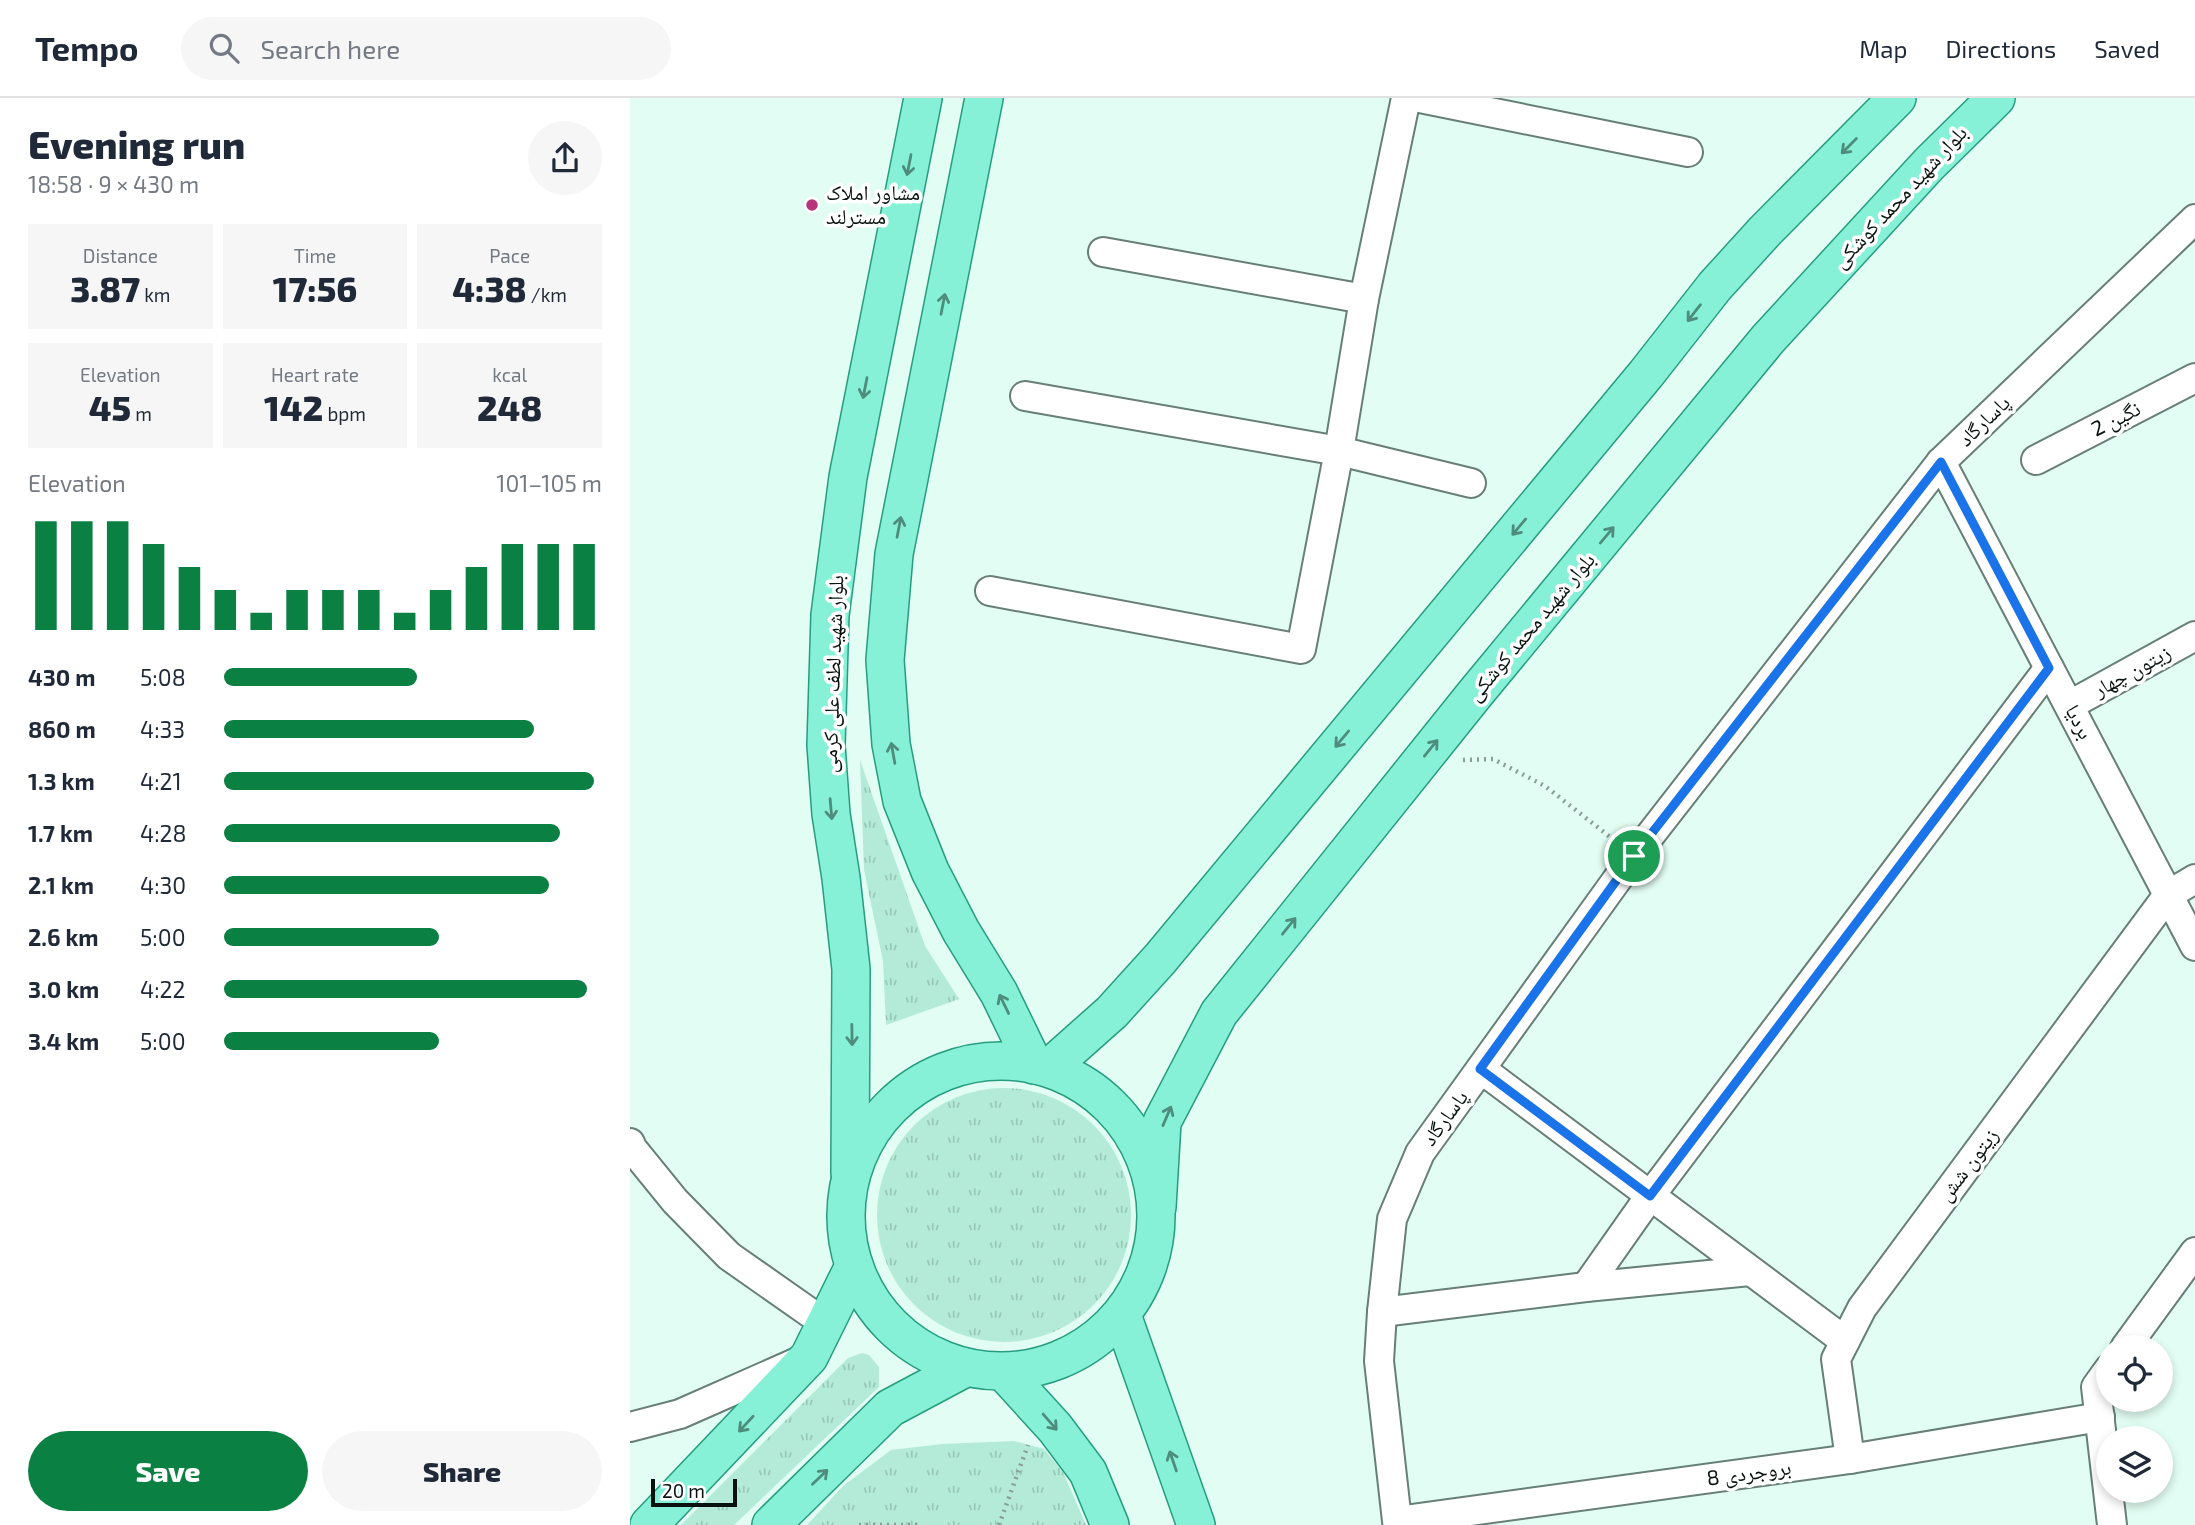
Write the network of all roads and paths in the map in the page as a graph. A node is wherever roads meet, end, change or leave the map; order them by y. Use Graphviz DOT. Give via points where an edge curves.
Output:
graph roads {
  1 [pos="923,98"];
  2 [pos="984,98"];
  3 [pos="1406,98"];
  4 [pos="1420,98"];
  5 [pos="1897,98"];
  6 [pos="1996,98"];
  7 [pos="1688,152"];
  8 [pos="2195,219"];
  9 [pos="1103,252"];
  10 [pos="1364,299"];
  11 [pos="2195,378"];
  12 [pos="1025,396"];
  13 [pos="1339,451"];
  14 [pos="2036,460"];
  15 [pos="1941,462"];
  16 [pos="1471,482"];
  17 [pos="990,591"];
  18 [pos="2195,636"];
  19 [pos="2049,668"];
  20 [pos="2070,705"];
  21 [pos="1421,762"];
  22 [pos="1634,856"];
  23 [pos="2195,879"];
  24 [pos="2168,895"];
  25 [pos="2195,946"];
  26 [pos="1042,1066"];
  27 [pos="1480,1069"];
  28 [pos="630,1143"];
  29 [pos="850,1173"];
  30 [pos="1650,1196"];
  31 [pos="1157,1208"];
  32 [pos="2195,1252"];
  33 [pos="853,1268"];
  34 [pos="1750,1271"];
  35 [pos="1586,1287"];
  36 [pos="1382,1312"];
  37 [pos="1122,1315"];
  38 [pos="825,1324"];
  39 [pos="2134,1335"];
  40 [pos="1845,1341"];
  41 [pos="809,1357"];
  42 [pos="965,1368"];
  43 [pos="1004,1372"];
  44 [pos="1039,1411"];
  45 [pos="2099,1412"];
  46 [pos="2100,1418"];
  47 [pos="630,1427"];
  48 [pos="1850,1459"];
  49 [pos="1397,1521"];
  50 [pos="649,1525"];
  51 [pos="771,1525"];
  52 [pos="859,1525"];
  53 [pos="919,1525"];
  54 [pos="999,1525"];
  55 [pos="1110,1525"];
  56 [pos="1196,1525"];
  57 [pos="2112,1525"];
  1 -- 29 [label="main road, بلوار شهید لطف علی کرمی, one-way" via="848,477 830,615 826,745 851,969"];
  26 -- 2 [label="main road, one-way" via="930,871 902,801 891,744 886,660 894,554"];
  3 -- 10 [label="street"];
  4 -- 7 [label="street"];
  5 -- 26 [label="main road, one-way" via="1715,286 1160,959 1112,1012"];
  21 -- 6 [label="main road, بلوار شهید محمد کوشکی, one-way" via="1768,339"];
  8 -- 15 [label="street, پاسارگاد"];
  9 -- 10 [label="street"];
  10 -- 13 [label="street"];
  11 -- 14 [label="street, نگین 2"];
  12 -- 13 [label="street"];
  13 -- 16 [label="street"];
  13 -- 17 [label="street" via="1301,649"];
  15 -- 19 [label="street, بردیا"];
  15 -- 22 [label="street, پاسارگاد"];
  18 -- 20 [label="street, زیتون چهار"];
  19 -- 20 [label="street, بردیا"];
  19 -- 30 [label="street"];
  20 -- 24 [label="street, بردیا"];
  21 -- 22 [label="path" via="1493,759 1545,786"];
  31 -- 21 [label="main road, بلوار شهید محمد کوشکی, one-way" via="1162,1122 1219,1013"];
  22 -- 27 [label="street, پاسارگاد"];
  23 -- 24 [label="street"];
  24 -- 25 [label="street, بردیا"];
  24 -- 40 [label="street, زیتون شش" via="1862,1308"];
  26 -- 29 [label="main road" via="978,1062 944,1071 912,1088 871,1130"];
  26 -- 31 [label="main road" via="1091,1089 1125,1121 1148,1162"];
  27 -- 30 [label="street"];
  27 -- 36 [label="street, پاسارگاد" via="1420,1153 1392,1219"];
  28 -- 38 [label="street" via="675,1201 729,1256"];
  29 -- 33 [label="main road" via="844,1221"];
  30 -- 34 [label="street"];
  30 -- 35 [label="street"];
  31 -- 37 [label="main road" via="1154,1246 1142,1283"];
  32 -- 39 [label="street"];
  33 -- 38 [label="main road"];
  33 -- 42 [label="main road" via="871,1303 896,1332 928,1354"];
  34 -- 35 [label="street"];
  34 -- 40 [label="street"];
  35 -- 36 [label="street"];
  36 -- 49 [label="street, پاسارگاد" via="1379,1361"];
  37 -- 43 [label="main road" via="1088,1345 1048,1365"];
  56 -- 37 [label="main road, one-way"];
  38 -- 41 [label="main road"];
  40 -- 48 [label="street, زیتون شش" via="1836,1359"];
  41 -- 47 [label="street" via="680,1414"];
  41 -- 50 [label="main road, one-way"];
  42 -- 43 [label="main road"];
  51 -- 42 [label="main road, one-way" via="890,1408"];
  43 -- 44 [label="main road"];
  44 -- 54 [label="path"];
  44 -- 55 [label="main road, one-way" via="1088,1472"];
  45 -- 46 [label="street"];
  46 -- 48 [label="street, بروجردی 8"];
  46 -- 57 [label="street"];
  48 -- 49 [label="street, بروجردی 8"];
  52 -- 53 [label="path"];
}
